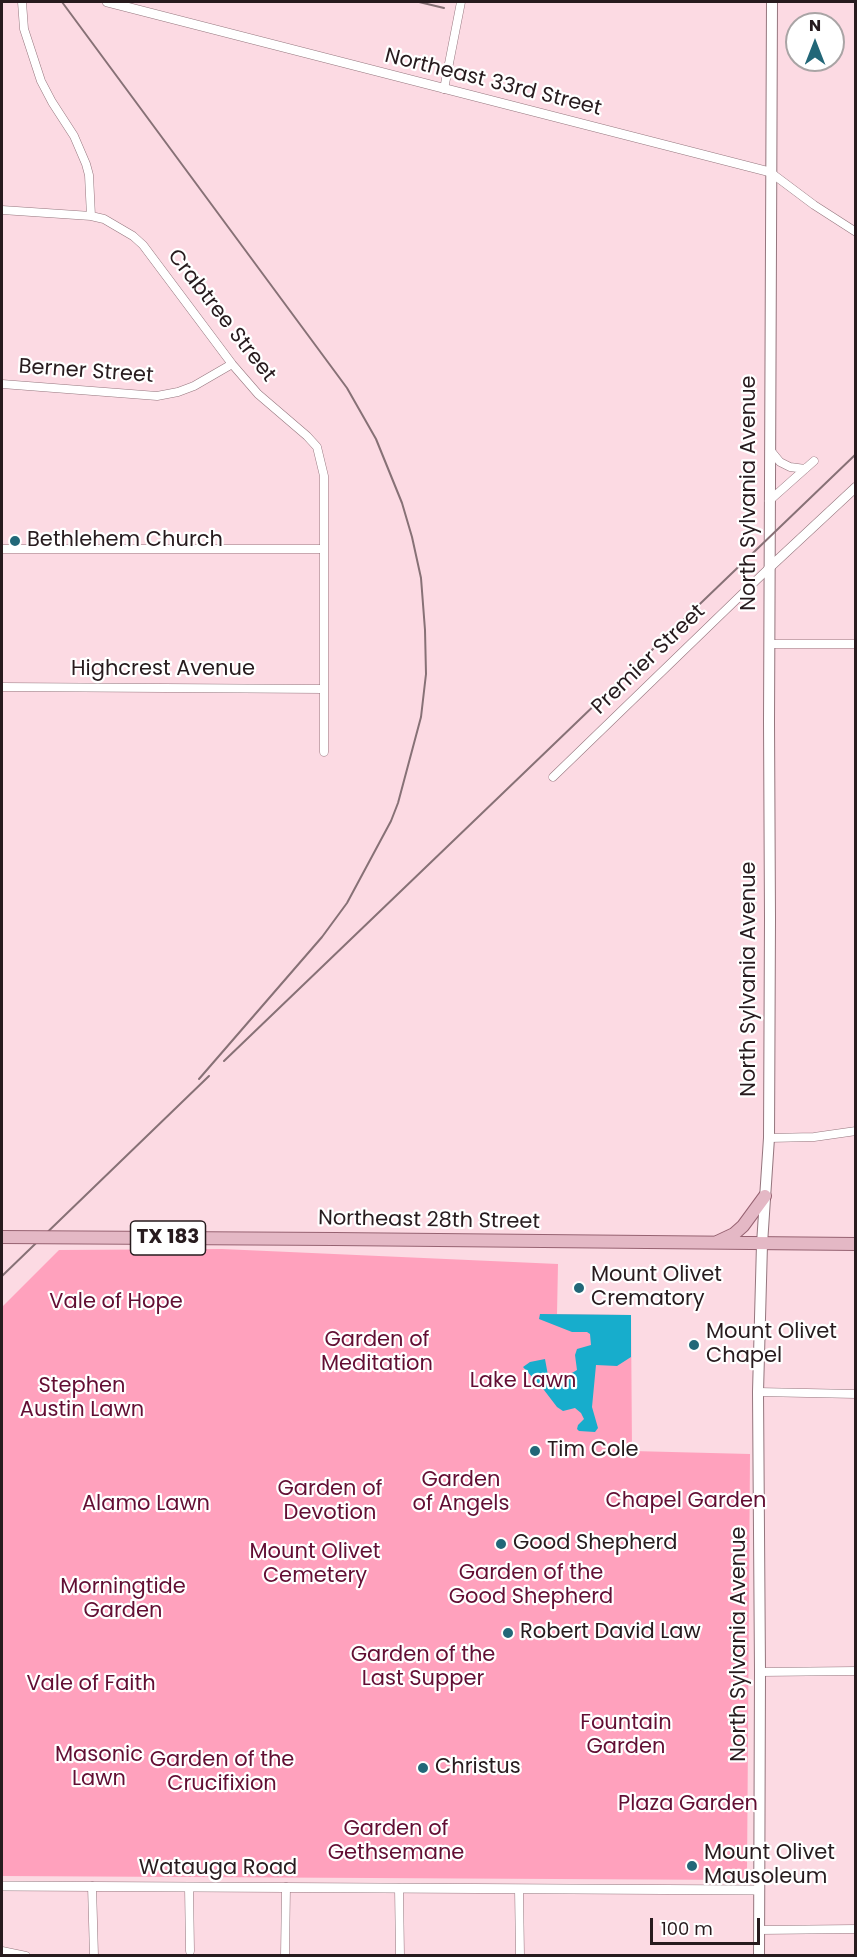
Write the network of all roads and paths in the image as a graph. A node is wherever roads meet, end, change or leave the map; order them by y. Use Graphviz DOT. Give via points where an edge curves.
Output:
graph roads {
  1 [pos="22,2"];
  2 [pos="106,2"];
  3 [pos="460,2"];
  4 [pos="772,2"];
  5 [pos="444,89"];
  6 [pos="770,172"];
  7 [pos="2,210"];
  8 [pos="92,216"];
  9 [pos="855,232"];
  10 [pos="232,364"];
  11 [pos="2,384"];
  12 [pos="769,447"];
  13 [pos="814,461"];
  14 [pos="805,469"];
  15 [pos="855,487"];
  16 [pos="769,501"];
  17 [pos="2,549"];
  18 [pos="324,549"];
  19 [pos="770,568"];
  20 [pos="770,644"];
  21 [pos="855,644"];
  22 [pos="2,687"];
  23 [pos="324,689"];
  24 [pos="324,752"];
  25 [pos="553,777"];
  26 [pos="855,1131"];
  27 [pos="769,1138"];
  28 [pos="765,1196"];
  29 [pos="2,1237"];
  30 [pos="713,1244"];
  31 [pos="762,1244"];
  32 [pos="855,1244"];
  33 [pos="758,1392"];
  34 [pos="855,1394"];
  35 [pos="855,1671"];
  36 [pos="760,1672"];
  37 [pos="2,1886"];
  38 [pos="92,1886"];
  39 [pos="189,1887"];
  40 [pos="286,1887"];
  41 [pos="399,1888"];
  42 [pos="519,1889"];
  43 [pos="759,1890"];
  44 [pos="855,1929"];
  45 [pos="759,1930"];
  46 [pos="2,1951"];
  47 [pos="190,1951"];
  48 [pos="15,1954"];
  49 [pos="26,1956"];
  50 [pos="94,1956"];
  51 [pos="285,1956"];
  52 [pos="400,1956"];
  53 [pos="520,1956"];
  54 [pos="759,1956"];
  1 -- 8 [label="street" via="24,29 41,81 86,164"];
  2 -- 5 [label="street, Northeast 33rd Street"];
  3 -- 5 [label="street"];
  4 -- 6 [label="main road, North Sylvania Avenue"];
  5 -- 6 [label="street, Northeast 33rd Street"];
  6 -- 9 [label="street, Northeast 33rd Street"];
  6 -- 12 [label="main road, North Sylvania Avenue"];
  7 -- 8 [label="street, Crabtree Street"];
  8 -- 10 [label="street, Crabtree Street" via="123,229 143,245"];
  10 -- 11 [label="street, Berner Street" via="194,386 157,396"];
  10 -- 18 [label="street, Crabtree Street" via="258,394 317,447 324,476"];
  12 -- 14 [label="street" via="780,462"];
  12 -- 16 [label="main road, North Sylvania Avenue"];
  13 -- 14 [label="street"];
  14 -- 16 [label="street"];
  15 -- 19 [label="street"];
  16 -- 19 [label="main road, North Sylvania Avenue"];
  17 -- 18 [label="street"];
  18 -- 23 [label="street, Crabtree Street"];
  19 -- 20 [label="main road, North Sylvania Avenue"];
  19 -- 25 [label="street, Premier Street"];
  20 -- 21 [label="street"];
  20 -- 27 [label="main road, North Sylvania Avenue"];
  22 -- 23 [label="street, Highcrest Avenue"];
  23 -- 24 [label="street, Crabtree Street"];
  26 -- 27 [label="street"];
  27 -- 28 [label="main road, North Sylvania Avenue"];
  28 -- 30 [label="main road" via="743,1226"];
  28 -- 31 [label="main road, North Sylvania Avenue"];
  29 -- 30 [label="main road, Northeast 28th Street / TX 183, bridge"];
  30 -- 31 [label="main road, Northeast 28th Street / TX 183"];
  31 -- 32 [label="main road, Northeast 28th Street / TX 183"];
  31 -- 33 [label="main road, North Sylvania Avenue"];
  33 -- 34 [label="street"];
  33 -- 36 [label="main road, North Sylvania Avenue"];
  35 -- 36 [label="street"];
  36 -- 43 [label="main road, North Sylvania Avenue"];
  37 -- 38 [label="street, Watauga Road"];
  38 -- 39 [label="street, Watauga Road"];
  38 -- 50 [label="street"];
  39 -- 40 [label="street, Watauga Road"];
  39 -- 47 [label="street"];
  40 -- 41 [label="street, Watauga Road"];
  40 -- 51 [label="street"];
  41 -- 42 [label="street, Watauga Road"];
  41 -- 52 [label="street"];
  42 -- 43 [label="street, Watauga Road"];
  42 -- 53 [label="street"];
  43 -- 45 [label="main road, North Sylvania Avenue"];
  44 -- 45 [label="street"];
  45 -- 54 [label="main road, North Sylvania Avenue"];
  46 -- 48 [label="street"];
  48 -- 49 [label="street"];
}
